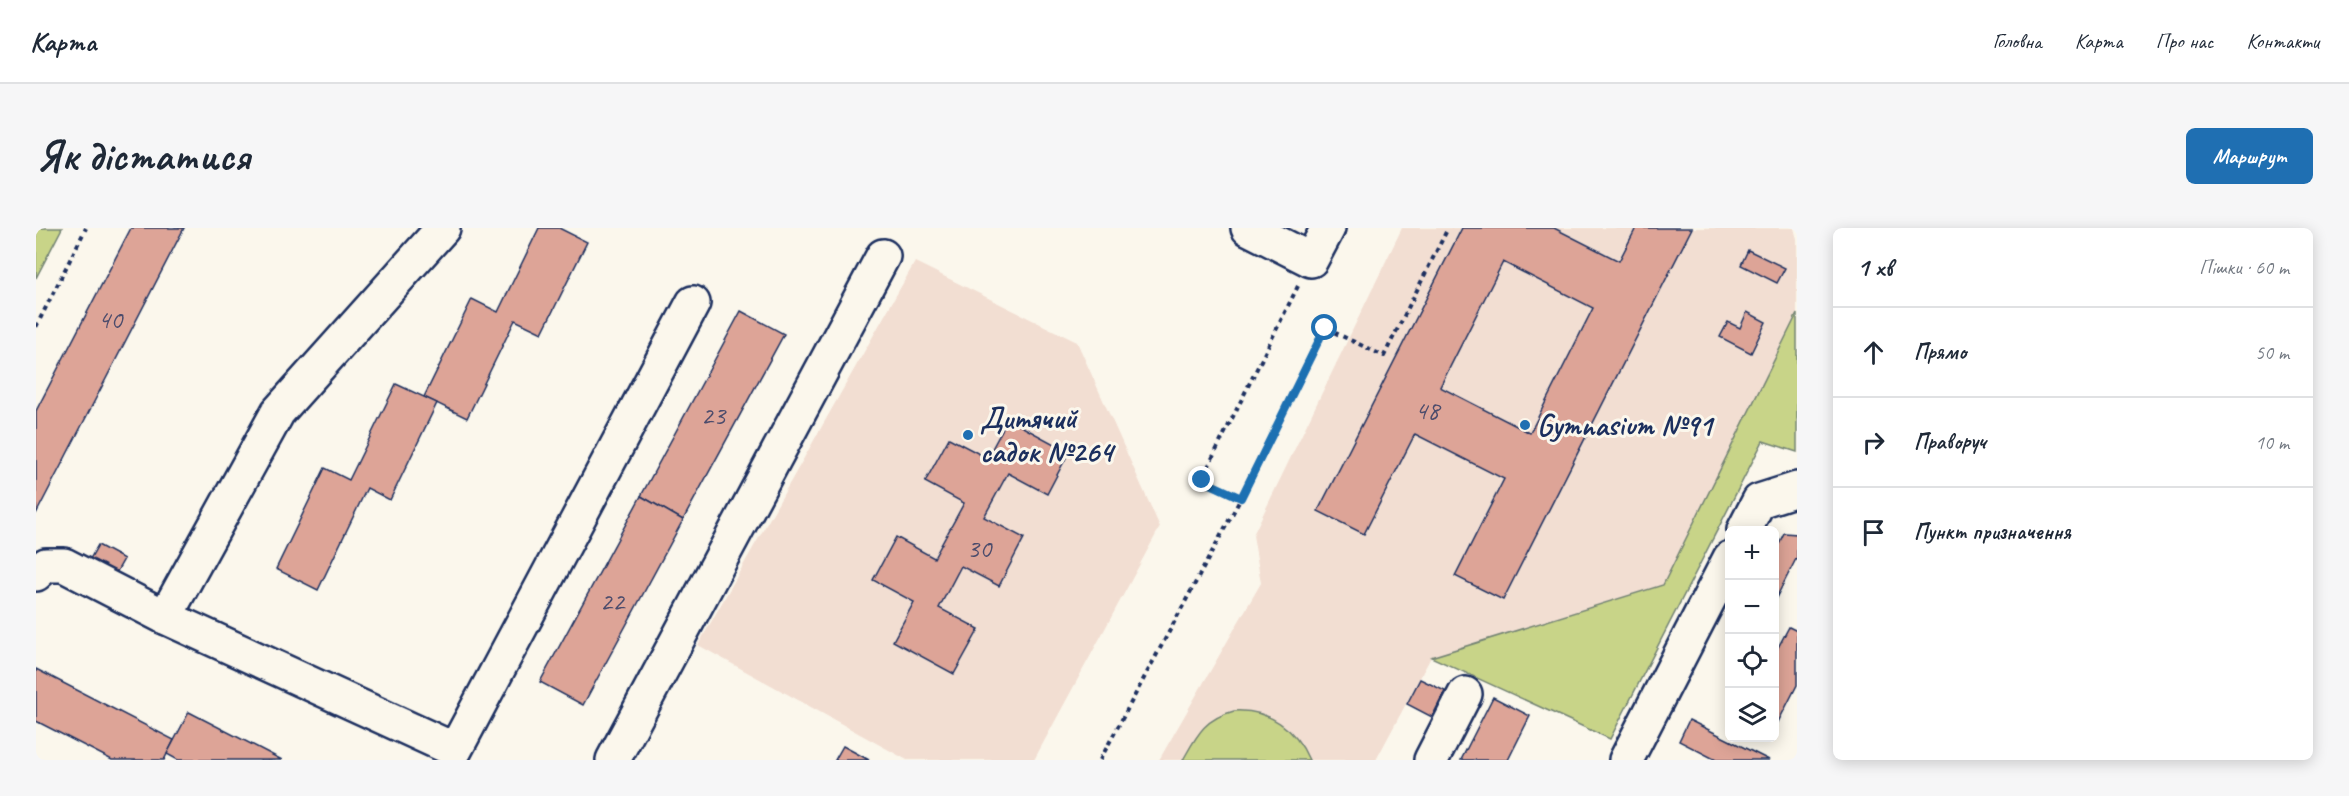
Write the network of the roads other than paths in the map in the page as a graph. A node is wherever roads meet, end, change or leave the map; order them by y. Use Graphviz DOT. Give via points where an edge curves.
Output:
graph roads {
  1 [pos="443,228"];
  2 [pos="1248,228"];
  3 [pos="1328,228"];
  4 [pos="883,256"];
  5 [pos="693,303"];
  6 [pos="1797,489"];
  7 [pos="1746,526"];
  8 [pos="1725,568"];
  9 [pos="36,574"];
  10 [pos="165,617"];
  11 [pos="1465,694"];
  12 [pos="465,755"];
  13 [pos="1629,759"];
  14 [pos="613,760"];
  15 [pos="1431,760"];
  1 -- 10 [label="lane" via="278,412"];
  2 -- 3 [label="lane" via="1311,260"];
  4 -- 14 [label="lane"];
  5 -- 12 [label="lane"];
  6 -- 7 [label="lane" via="1759,501"];
  8 -- 13 [label="lane"];
  9 -- 10 [label="lane" via="46,565 64,565"];
  10 -- 12 [label="lane"];
  11 -- 15 [label="lane"];
}
